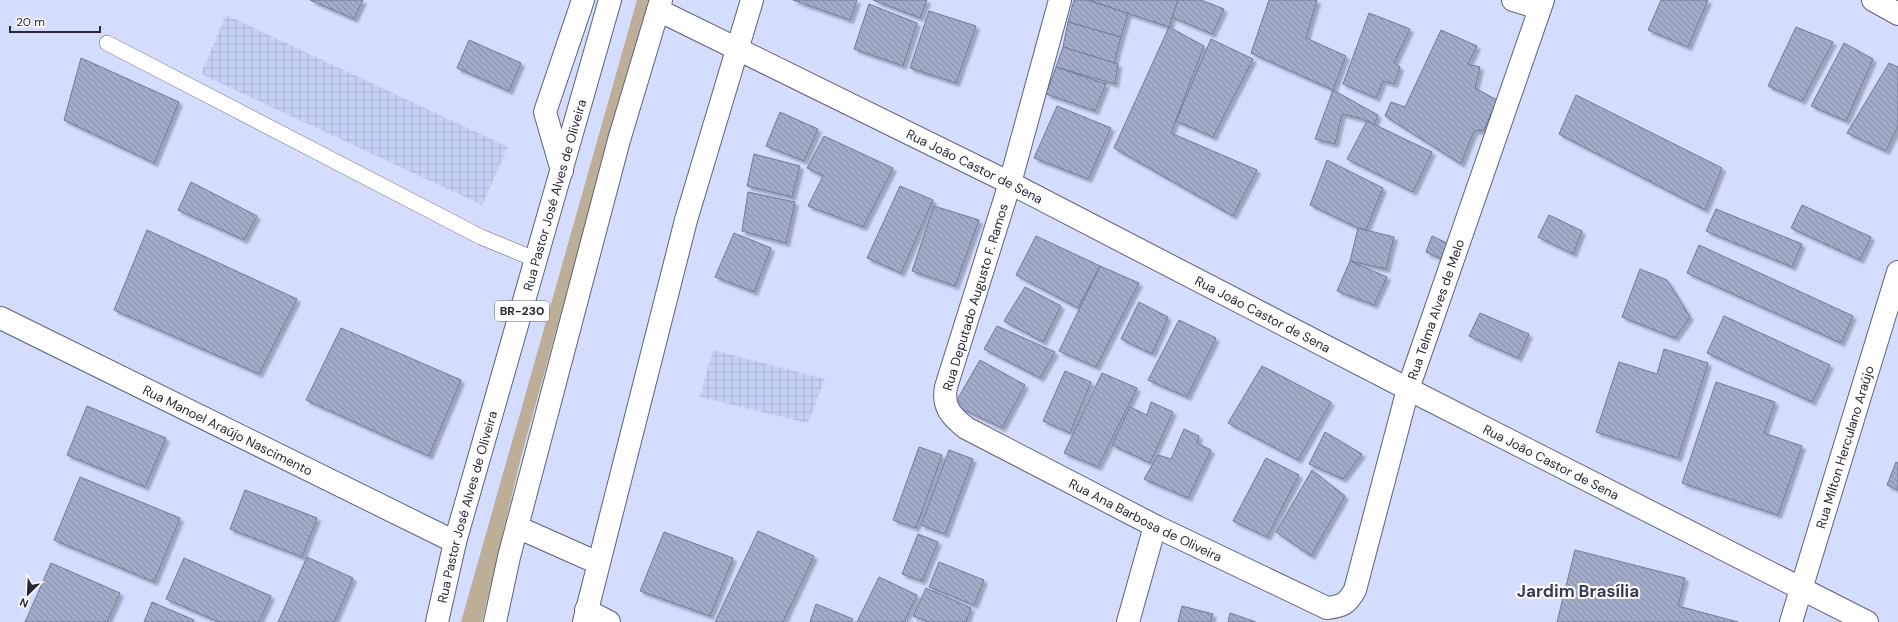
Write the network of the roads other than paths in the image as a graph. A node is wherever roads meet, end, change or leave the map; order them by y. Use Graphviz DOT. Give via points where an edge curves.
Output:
graph roads {
  1 [pos="582,0"];
  2 [pos="610,0"];
  3 [pos="752,0"];
  4 [pos="1060,0"];
  5 [pos="1514,0"];
  6 [pos="1873,0"];
  7 [pos="1541,4"];
  8 [pos="659,5"];
  9 [pos="1898,14"];
  10 [pos="107,43"];
  11 [pos="737,50"];
  12 [pos="562,171"];
  13 [pos="1010,183"];
  14 [pos="537,260"];
  15 [pos="1898,272"];
  16 [pos="1,318"];
  17 [pos="1408,389"];
  18 [pos="966,428"];
  19 [pos="517,526"];
  20 [pos="1155,526"];
  21 [pos="456,542"];
  22 [pos="598,563"];
  23 [pos="1801,588"];
  24 [pos="1327,608"];
  25 [pos="585,616"];
  26 [pos="437,622"];
  27 [pos="495,622"];
  28 [pos="609,622"];
  29 [pos="1128,622"];
  30 [pos="1791,622"];
  31 [pos="1867,622"];
  1 -- 12 [label="main road" via="545,112"];
  2 -- 12 [label="main road, Rua Pastor José Alves de Oliveira / BR-230"];
  3 -- 11 [label="main road"];
  4 -- 13 [label="main road, Rua Deputado Augusto F. Ramos"];
  5 -- 7 [label="main road"];
  6 -- 9 [label="main road"];
  7 -- 17 [label="main road, Rua Telma Alves de Melo"];
  8 -- 11 [label="main road, Rua João Castor de Sena"];
  8 -- 19 [label="main road" via="616,148"];
  10 -- 14 [label="lane" via="481,237"];
  11 -- 13 [label="main road, Rua João Castor de Sena"];
  11 -- 22 [label="main road" via="686,220"];
  12 -- 14 [label="main road, Rua Pastor José Alves de Oliveira / BR-230"];
  13 -- 17 [label="main road, Rua João Castor de Sena"];
  13 -- 18 [label="main road, Rua Deputado Augusto F. Ramos" via="944,395 952,417"];
  14 -- 21 [label="main road, Rua Pastor José Alves de Oliveira / BR-230"];
  15 -- 23 [label="main road, Rua Milton Herculano Araújo"];
  16 -- 21 [label="main road, Rua Manoel Araújo Nascimento"];
  17 -- 23 [label="main road, Rua João Castor de Sena"];
  17 -- 24 [label="main road, Rua Telma Alves de Melo" via="1355,590 1341,607"];
  18 -- 20 [label="main road, Rua Ana Barbosa de Oliveira"];
  19 -- 22 [label="main road"];
  19 -- 27 [label="main road"];
  20 -- 24 [label="main road, Rua Ana Barbosa de Oliveira"];
  20 -- 29 [label="main road"];
  21 -- 26 [label="main road, Rua Pastor José Alves de Oliveira / BR-230"];
  22 -- 25 [label="main road"];
  23 -- 30 [label="main road, Rua Milton Herculano Araújo"];
  23 -- 31 [label="main road, Rua João Castor de Sena"];
  25 -- 28 [label="main road"];
}
